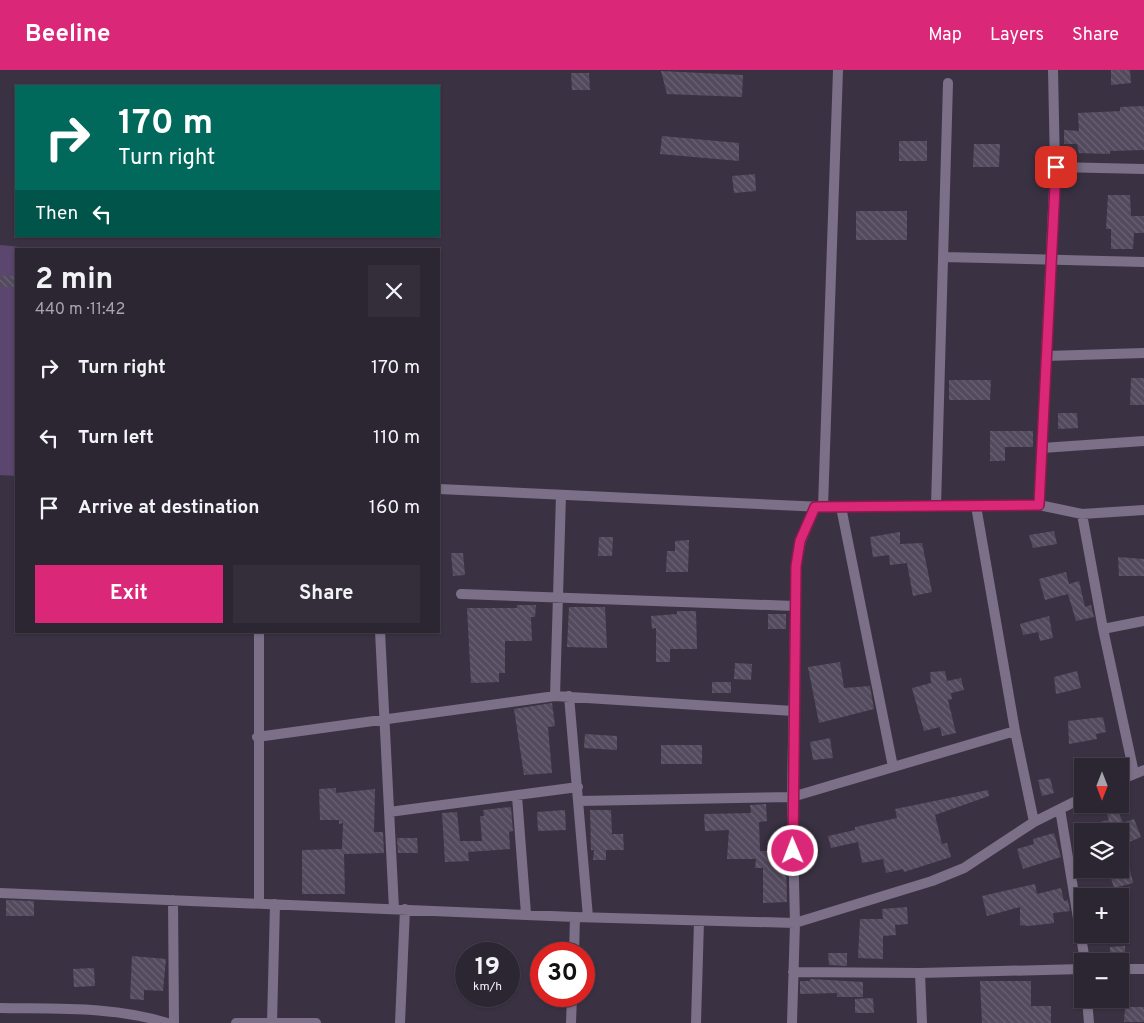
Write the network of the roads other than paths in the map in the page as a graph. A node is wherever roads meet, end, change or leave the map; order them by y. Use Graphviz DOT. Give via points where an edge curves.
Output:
graph roads {
  1 [pos="838,70"];
  2 [pos="1053,70"];
  3 [pos="948,83"];
  4 [pos="1056,167"];
  5 [pos="1144,169"];
  6 [pos="943,257"];
  7 [pos="1051,260"];
  8 [pos="1144,262"];
  9 [pos="1144,353"];
  10 [pos="1046,356"];
  11 [pos="1144,441"];
  12 [pos="1042,448"];
  13 [pos="440,489"];
  14 [pos="561,495"];
  15 [pos="1039,505"];
  16 [pos="936,506"];
  17 [pos="976,506"];
  18 [pos="819,507"];
  19 [pos="841,507"];
  20 [pos="1144,510"];
  21 [pos="1082,514"];
  22 [pos="461,594"];
  23 [pos="558,598"];
  24 [pos="795,606"];
  25 [pos="1144,621"];
  26 [pos="1103,629"];
  27 [pos="259,633"];
  28 [pos="380,633"];
  29 [pos="555,696"];
  30 [pos="569,696"];
  31 [pos="793,710"];
  32 [pos="384,719"];
  33 [pos="1015,731"];
  34 [pos="258,737"];
  35 [pos="893,767"];
  36 [pos="1139,772"];
  37 [pos="578,788"];
  38 [pos="517,796"];
  39 [pos="792,797"];
  40 [pos="579,801"];
  41 [pos="1074,802"];
  42 [pos="1060,809"];
  43 [pos="389,812"];
  44 [pos="1034,822"];
  45 [pos="0,893"];
  46 [pos="173,900"];
  47 [pos="259,903"];
  48 [pos="275,904"];
  49 [pos="399,909"];
  50 [pos="526,914"];
  51 [pos="575,917"];
  52 [pos="588,917"];
  53 [pos="699,921"];
  54 [pos="795,923"];
  55 [pos="574,942"];
  56 [pos="1084,953"];
  57 [pos="1074,969"];
  58 [pos="1129,969"];
  59 [pos="1144,969"];
  60 [pos="793,972"];
  61 [pos="920,973"];
  62 [pos="572,1007"];
  63 [pos="0,1008"];
  64 [pos="1088,1008"];
  65 [pos="272,1022"];
  66 [pos="167,1023"];
  67 [pos="174,1023"];
  68 [pos="236,1023"];
  69 [pos="316,1023"];
  70 [pos="400,1023"];
  71 [pos="571,1023"];
  72 [pos="696,1023"];
  73 [pos="792,1023"];
  74 [pos="922,1023"];
  75 [pos="1089,1023"];
  1 -- 18 [label="street"];
  2 -- 4 [label="street"];
  3 -- 6 [label="street"];
  4 -- 5 [label="street"];
  4 -- 7 [label="street"];
  6 -- 7 [label="street"];
  6 -- 16 [label="street"];
  7 -- 8 [label="street"];
  7 -- 10 [label="street"];
  9 -- 10 [label="street"];
  10 -- 12 [label="street"];
  11 -- 12 [label="street"];
  12 -- 15 [label="street"];
  13 -- 14 [label="street"];
  14 -- 18 [label="street"];
  14 -- 23 [label="street"];
  15 -- 17 [label="street"];
  15 -- 21 [label="street"];
  16 -- 17 [label="street"];
  16 -- 19 [label="street"];
  17 -- 33 [label="street"];
  18 -- 19 [label="street"];
  18 -- 24 [label="street" via="798,551"];
  19 -- 35 [label="street"];
  20 -- 21 [label="street"];
  21 -- 26 [label="street"];
  22 -- 23 [label="street"];
  23 -- 24 [label="street"];
  23 -- 29 [label="street"];
  24 -- 31 [label="street"];
  25 -- 26 [label="street"];
  26 -- 36 [label="street"];
  27 -- 34 [label="street"];
  28 -- 32 [label="street"];
  29 -- 30 [label="street"];
  29 -- 32 [label="street"];
  30 -- 31 [label="street"];
  30 -- 37 [label="street"];
  31 -- 39 [label="street"];
  32 -- 34 [label="street"];
  32 -- 43 [label="street"];
  33 -- 35 [label="street"];
  33 -- 44 [label="street"];
  34 -- 47 [label="street"];
  35 -- 39 [label="street"];
  37 -- 38 [label="street"];
  37 -- 40 [label="street"];
  38 -- 43 [label="street"];
  38 -- 50 [label="street"];
  39 -- 40 [label="street"];
  39 -- 54 [label="street"];
  40 -- 52 [label="street"];
  41 -- 42 [label="street"];
  42 -- 44 [label="street"];
  42 -- 56 [label="street"];
  43 -- 49 [label="street"];
  44 -- 54 [label="street" via="964,868"];
  45 -- 46 [label="street"];
  46 -- 47 [label="street"];
  46 -- 67 [label="street"];
  47 -- 48 [label="street"];
  48 -- 49 [label="street"];
  48 -- 65 [label="street"];
  49 -- 50 [label="street"];
  49 -- 70 [label="street"];
  50 -- 51 [label="street"];
  51 -- 52 [label="street"];
  51 -- 55 [label="street"];
  52 -- 53 [label="street"];
  53 -- 54 [label="street"];
  53 -- 72 [label="street"];
  54 -- 60 [label="street"];
  57 -- 61 [label="street"];
  58 -- 59 [label="street"];
  60 -- 61 [label="street"];
  60 -- 73 [label="street"];
  61 -- 74 [label="street"];
  62 -- 71 [label="street"];
  63 -- 66 [label="street" via="113,1012 144,1015"];
  64 -- 75 [label="street"];
  65 -- 68 [label="street"];
  65 -- 69 [label="street"];
}
